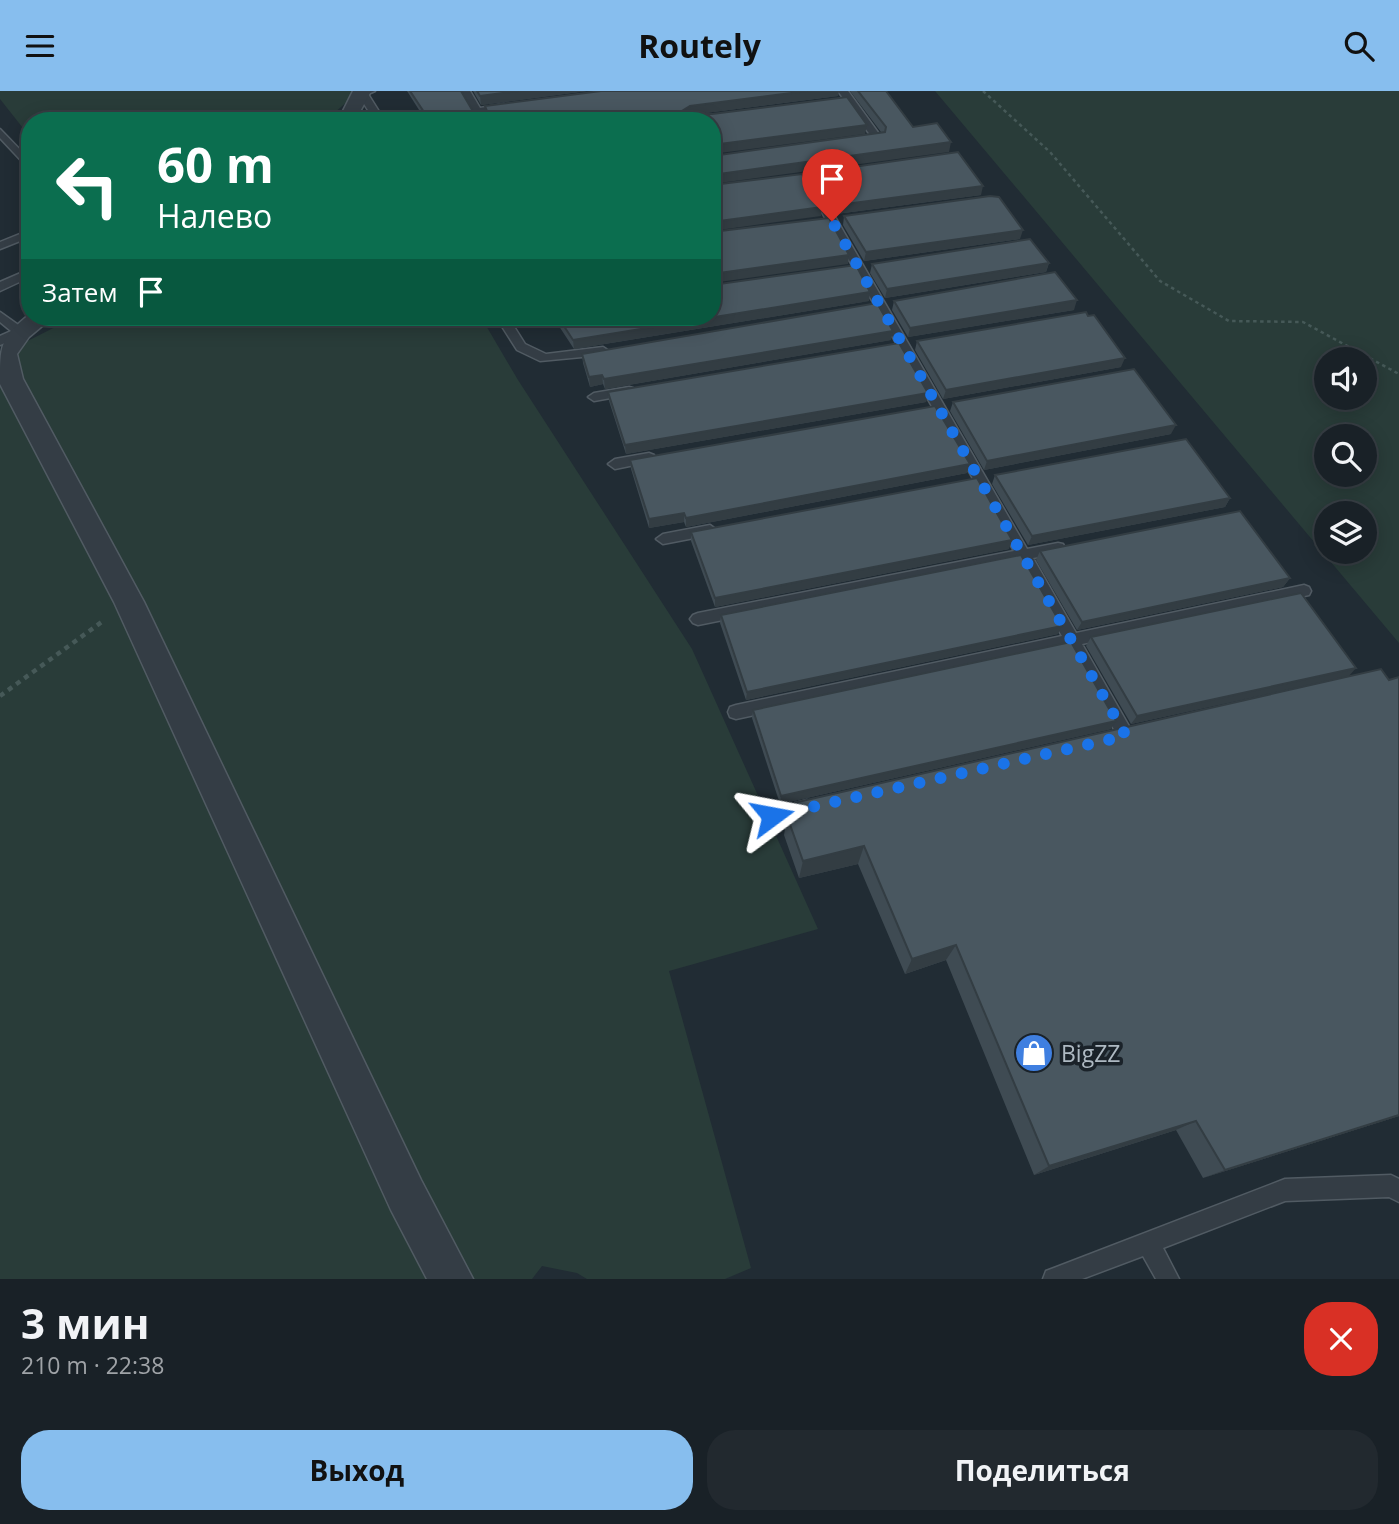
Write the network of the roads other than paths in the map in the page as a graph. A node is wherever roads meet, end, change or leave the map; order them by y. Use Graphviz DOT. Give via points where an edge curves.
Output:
graph roads {
  1 [pos="465,91"];
  2 [pos="365,92"];
  3 [pos="846,95"];
  4 [pos="836,102"];
  5 [pos="519,106"];
  6 [pos="478,111"];
  7 [pos="351,112"];
  8 [pos="375,112"];
  9 [pos="0,132"];
  10 [pos="850,142"];
  11 [pos="21,156"];
  12 [pos="807,177"];
  13 [pos="21,237"];
  14 [pos="0,246"];
  15 [pos="21,276"];
  16 [pos="0,287"];
  17 [pos="15,326"];
  18 [pos="508,326"];
  19 [pos="616,349"];
  20 [pos="648,388"];
  21 [pos="594,397"];
  22 [pos="668,454"];
  23 [pos="615,464"];
  24 [pos="718,528"];
  25 [pos="663,539"];
  26 [pos="1074,545"];
  27 [pos="1023,555"];
  28 [pos="1304,591"];
  29 [pos="698,619"];
  30 [pos="1072,641"];
  31 [pos="736,712"];
  32 [pos="1126,736"];
  33 [pos="826,804"];
  34 [pos="772,816"];
  35 [pos="1399,1191"];
  36 [pos="1149,1243"];
  37 [pos="451,1279"];
  38 [pos="1054,1279"];
  39 [pos="1168,1279"];
  1 -- 6 [label="lane"];
  2 -- 7 [label="street"];
  2 -- 8 [label="lane"];
  3 -- 4 [label="lane"];
  3 -- 10 [label="lane" via="877,138"];
  5 -- 6 [label="lane"];
  9 -- 11 [label="lane"];
  12 -- 27 [label="lane"];
  13 -- 14 [label="lane"];
  15 -- 16 [label="lane"];
  17 -- 37 [label="street" via="5,353 10,379 129,602 406,1195"];
  18 -- 19 [label="lane" via="521,347 544,358"];
  20 -- 21 [label="lane"];
  22 -- 23 [label="lane"];
  24 -- 25 [label="lane"];
  26 -- 27 [label="lane"];
  27 -- 29 [label="lane"];
  27 -- 30 [label="lane"];
  28 -- 30 [label="lane"];
  30 -- 31 [label="lane"];
  30 -- 32 [label="lane"];
  33 -- 34 [label="lane"];
  35 -- 36 [label="lane" via="1391,1186 1284,1190"];
  36 -- 38 [label="lane"];
  36 -- 39 [label="lane"];
}
